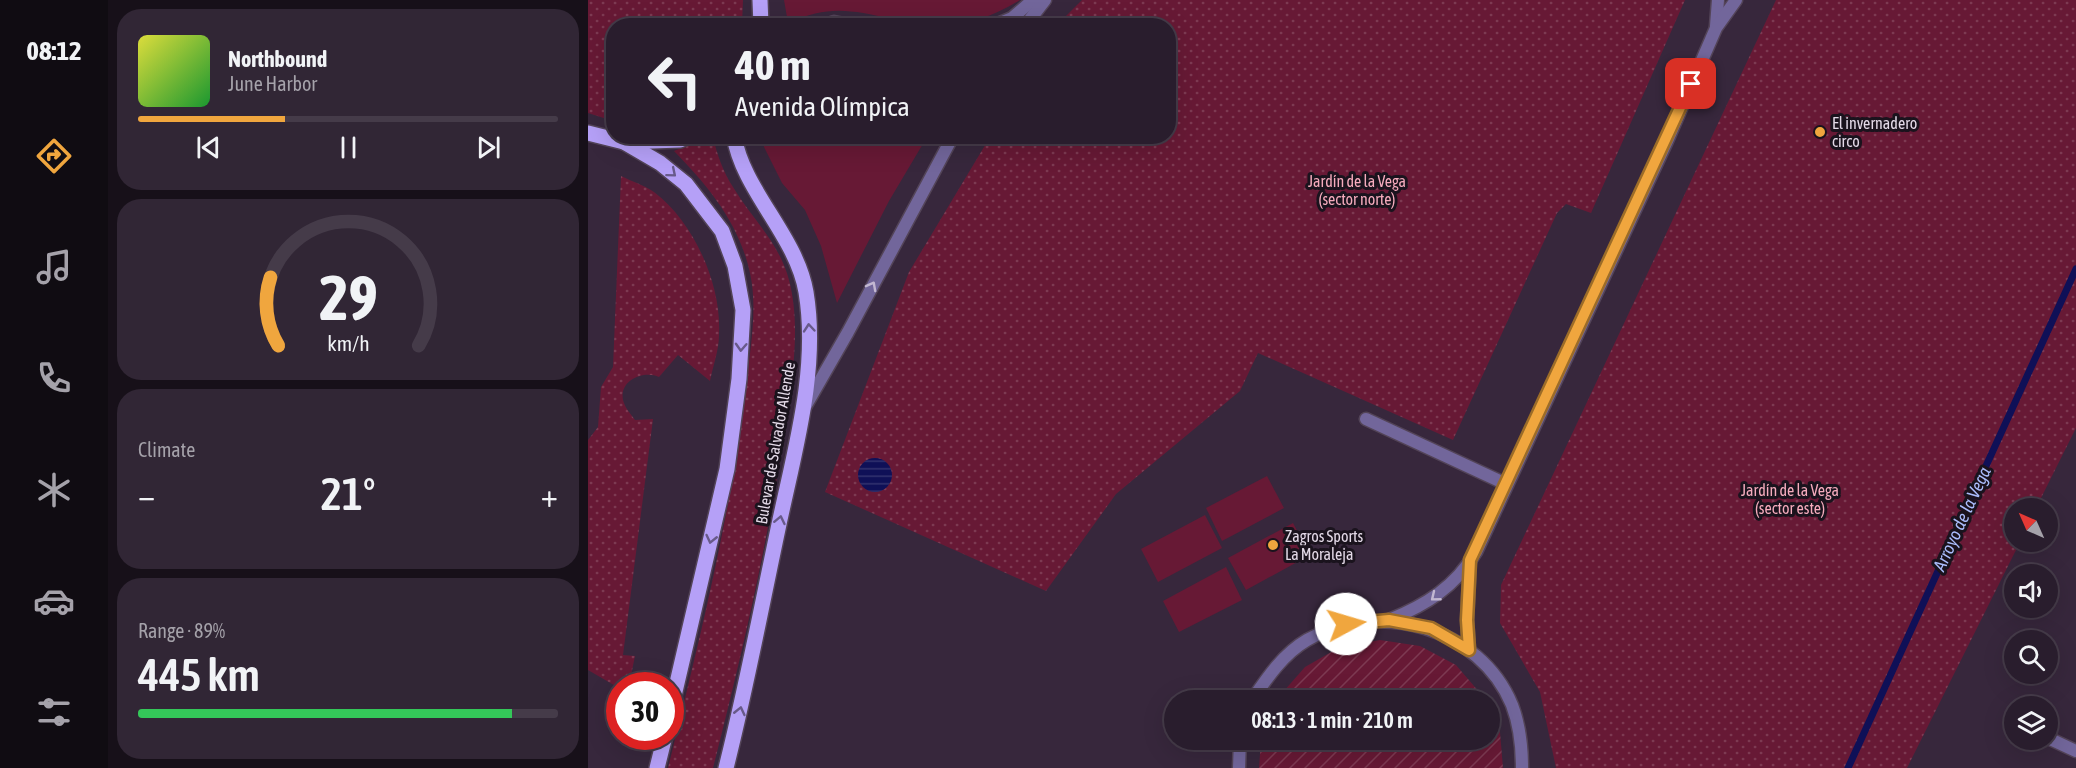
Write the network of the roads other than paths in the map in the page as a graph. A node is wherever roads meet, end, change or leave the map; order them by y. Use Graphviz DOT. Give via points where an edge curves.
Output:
graph roads {
  1 [pos="760,0"];
  2 [pos="1033,0"];
  3 [pos="1045,0"];
  4 [pos="1718,0"];
  5 [pos="1736,0"];
  6 [pos="761,18"];
  7 [pos="1012,18"];
  8 [pos="1031,18"];
  9 [pos="1716,28"];
  10 [pos="588,134"];
  11 [pos="606,138"];
  12 [pos="627,144"];
  13 [pos="735,144"];
  14 [pos="949,144"];
  15 [pos="802,411"];
  16 [pos="1366,419"];
  17 [pos="1506,484"];
  18 [pos="1470,560"];
  19 [pos="1389,620"];
  20 [pos="1469,650"];
  21 [pos="679,672"];
  22 [pos="1259,690"];
  23 [pos="2058,743"];
  24 [pos="662,750"];
  25 [pos="1240,750"];
  26 [pos="2076,751"];
  27 [pos="657,768"];
  28 [pos="726,768"];
  29 [pos="1239,768"];
  30 [pos="1522,768"];
  1 -- 6 [label="main road"];
  2 -- 7 [label="street"];
  3 -- 8 [label="street"];
  4 -- 9 [label="street"];
  5 -- 9 [label="street"];
  9 -- 17 [label="street"];
  10 -- 11 [label="main road"];
  12 -- 21 [label="main road, one-way" via="686,184 722,231 735,266 743,310 727,469"];
  15 -- 13 [label="main road, Bulevar de Salvador Allende, one-way" via="810,342 806,290 789,247 737,157"];
  15 -- 14 [label="street, one-way"];
  28 -- 15 [label="main road, Bulevar de Salvador Allende, one-way"];
  16 -- 17 [label="street"];
  17 -- 18 [label="street"];
  18 -- 19 [label="street, one-way" via="1449,585 1423,606"];
  18 -- 20 [label="street"];
  19 -- 20 [label="street" via="1431,628"];
  19 -- 22 [label="street" via="1346,624 1306,641 1273,668"];
  20 -- 30 [label="street" via="1494,674 1512,704 1521,738"];
  23 -- 26 [label="street"];
  24 -- 27 [label="main road"];
  25 -- 29 [label="street"];
}
